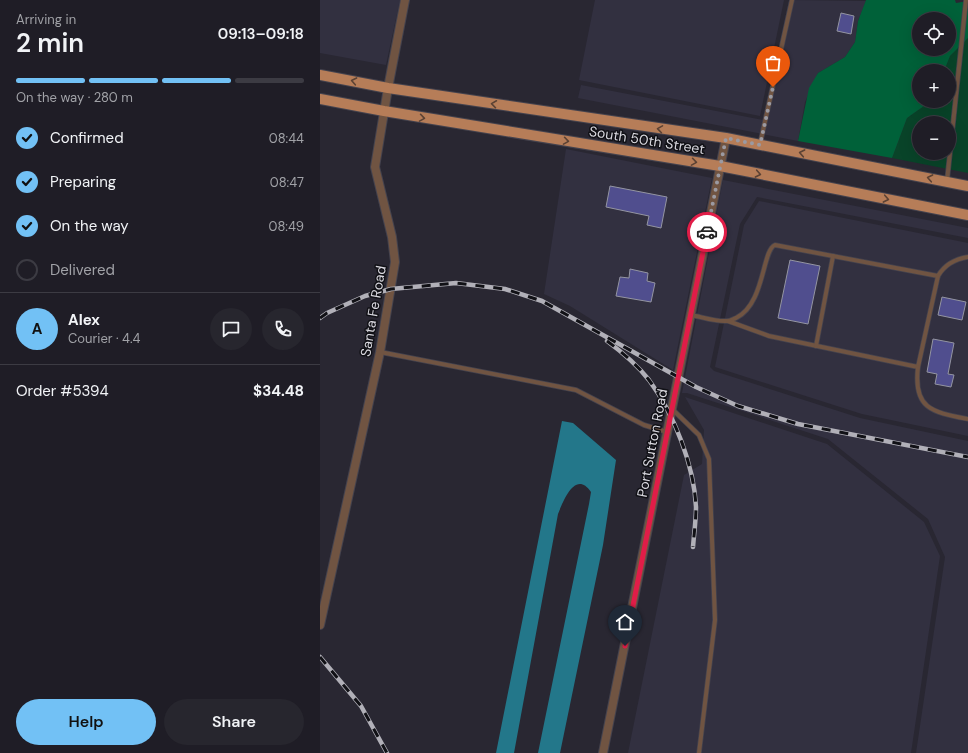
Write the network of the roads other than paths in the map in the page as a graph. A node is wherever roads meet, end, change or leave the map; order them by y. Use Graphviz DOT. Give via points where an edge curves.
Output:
graph roads {
  1 [pos="405,0"];
  2 [pos="792,0"];
  3 [pos="966,0"];
  4 [pos="320,75"];
  5 [pos="388,88"];
  6 [pos="320,99"];
  7 [pos="384,111"];
  8 [pos="726,138"];
  9 [pos="760,145"];
  10 [pos="720,166"];
  11 [pos="947,181"];
  12 [pos="968,186"];
  13 [pos="968,215"];
  14 [pos="833,256"];
  15 [pos="968,257"];
  16 [pos="938,276"];
  17 [pos="691,315"];
  18 [pos="728,322"];
  19 [pos="816,346"];
  20 [pos="380,352"];
  21 [pos="918,367"];
  22 [pos="672,408"];
  23 [pos="968,419"];
  24 [pos="667,432"];
  25 [pos="320,625"];
  26 [pos="604,753"];
  27 [pos="699,753"];
  1 -- 5 [label="street, Santa Fe Road"];
  2 -- 9 [label="lane"];
  3 -- 11 [label="lane"];
  5 -- 4 [label="main road, South 50th Street, one-way"];
  5 -- 7 [label="street, Santa Fe Road"];
  8 -- 5 [label="main road, South 50th Street, one-way"];
  6 -- 7 [label="main road, South 50th Street"];
  7 -- 10 [label="main road, South 50th Street, one-way"];
  7 -- 20 [label="street, Santa Fe Road" via="375,167 392,236 395,262"];
  8 -- 9 [label="main road, South 50th Street"];
  8 -- 10 [label="street, Port Sutton Road"];
  11 -- 9 [label="main road, South 50th Street, one-way"];
  10 -- 13 [label="main road, South 50th Street, one-way"];
  10 -- 17 [label="street, Port Sutton Road"];
  11 -- 12 [label="main road, South 50th Street"];
  14 -- 16 [label="lane"];
  14 -- 18 [label="lane" via="779,245 772,246 768,252 761,285 752,303 741,315"];
  14 -- 19 [label="lane"];
  15 -- 16 [label="lane" via="948,264"];
  16 -- 21 [label="lane"];
  17 -- 18 [label="lane"];
  17 -- 22 [label="street, Port Sutton Road"];
  18 -- 19 [label="lane" via="769,336"];
  19 -- 21 [label="lane"];
  20 -- 24 [label="lane" via="576,390 644,425"];
  20 -- 25 [label="street, Santa Fe Road"];
  21 -- 23 [label="lane" via="918,390 926,404 942,414"];
  22 -- 24 [label="street, Port Sutton Road"];
  22 -- 27 [label="lane" via="699,435 709,459 715,620"];
  24 -- 26 [label="street, Port Sutton Road"];
}
